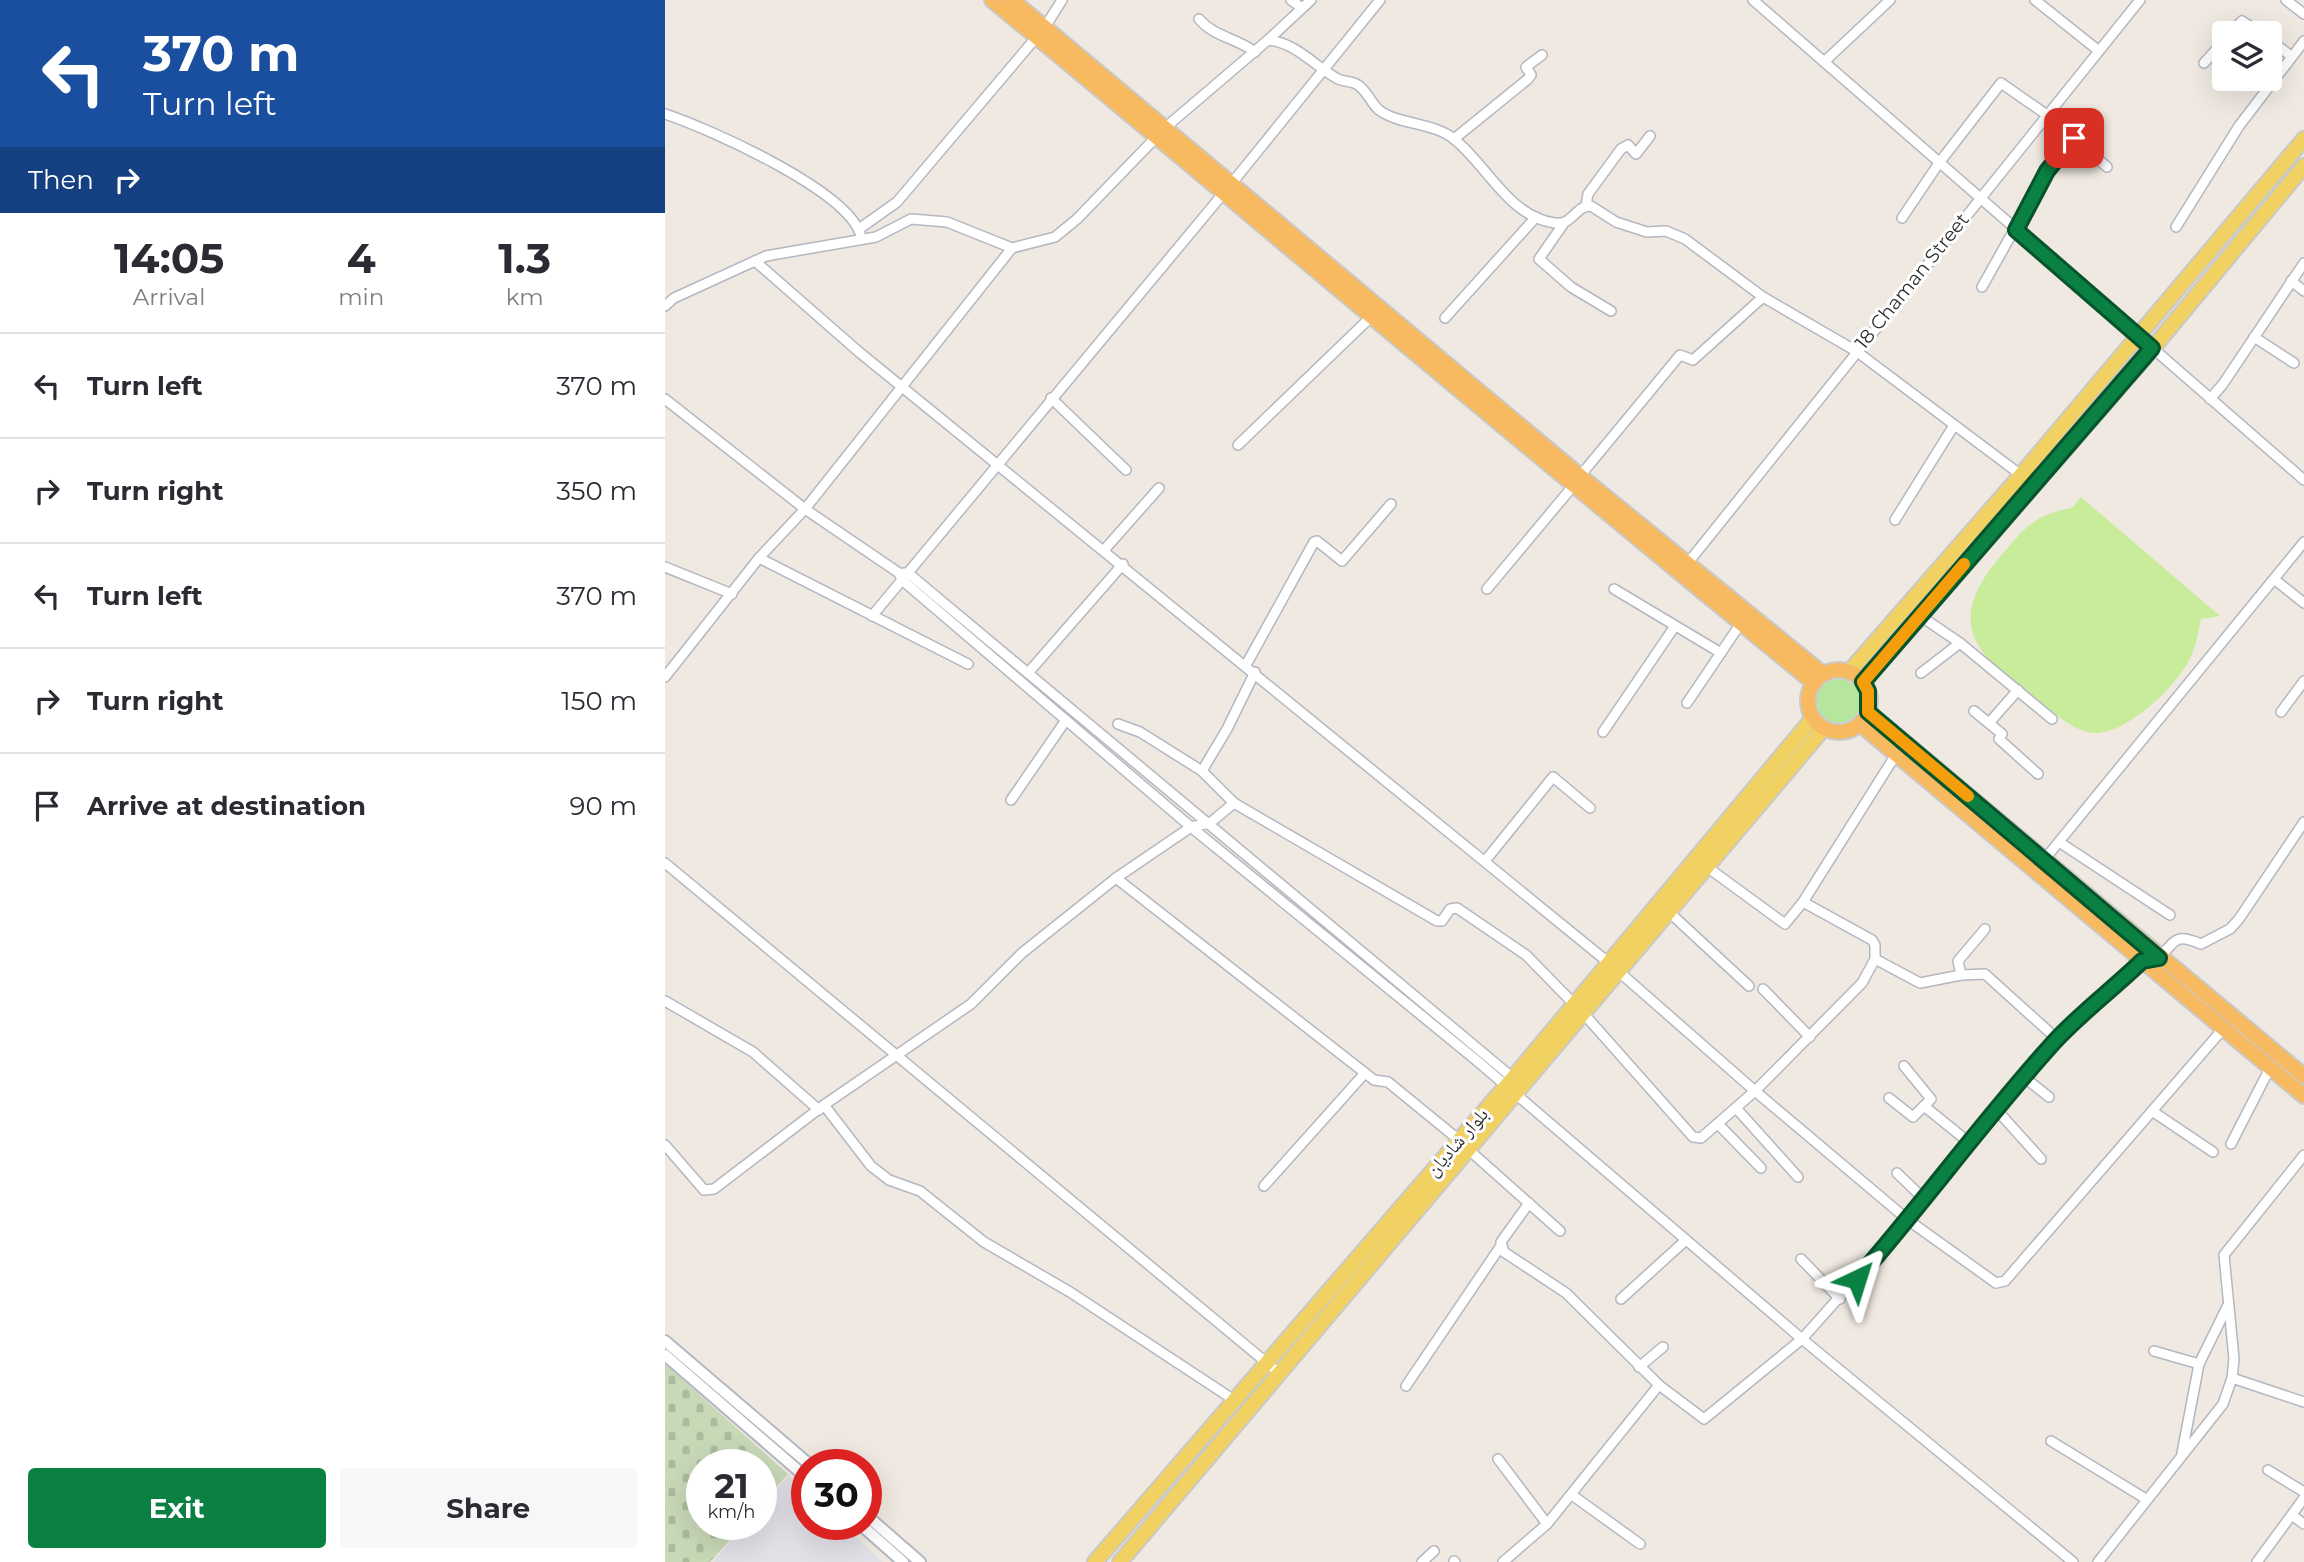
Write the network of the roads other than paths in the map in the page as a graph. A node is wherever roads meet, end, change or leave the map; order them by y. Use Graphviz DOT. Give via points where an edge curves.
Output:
graph roads {
  1 [pos="992,0"];
  2 [pos="1012,0"];
  3 [pos="1062,0"];
  4 [pos="1291,0"];
  5 [pos="1311,0"];
  6 [pos="1380,0"];
  7 [pos="1753,0"];
  8 [pos="1890,0"];
  9 [pos="2035,0"];
  10 [pos="2140,0"];
  11 [pos="2286,0"];
  12 [pos="1301,8"];
  13 [pos="2304,14"];
  14 [pos="1199,19"];
  15 [pos="1041,32"];
  16 [pos="1268,40"];
  17 [pos="2304,41"];
  18 [pos="2282,49"];
  19 [pos="2099,51"];
  20 [pos="1255,52"];
  21 [pos="2212,54"];
  22 [pos="1542,55"];
  23 [pos="2291,56"];
  24 [pos="1824,62"];
  25 [pos="2204,63"];
  26 [pos="1323,68"];
  27 [pos="665,114"];
  28 [pos="2047,115"];
  29 [pos="1162,131"];
  30 [pos="1650,136"];
  31 [pos="2074,138"];
  32 [pos="1454,139"];
  33 [pos="2304,139"];
  34 [pos="1939,163"];
  35 [pos="2304,166"];
  36 [pos="2107,167"];
  37 [pos="1228,187"];
  38 [pos="1979,198"];
  39 [pos="1586,205"];
  40 [pos="1536,217"];
  41 [pos="1902,218"];
  42 [pos="1564,223"];
  43 [pos="2176,227"];
  44 [pos="859,229"];
  45 [pos="2016,230"];
  46 [pos="862,239"];
  47 [pos="1012,248"];
  48 [pos="755,261"];
  49 [pos="2304,263"];
  50 [pos="2291,281"];
  51 [pos="1982,287"];
  52 [pos="2304,291"];
  53 [pos="1763,297"];
  54 [pos="669,299"];
  55 [pos="665,306"];
  56 [pos="1611,311"];
  57 [pos="1373,315"];
  58 [pos="1445,318"];
  59 [pos="2138,336"];
  60 [pos="2254,337"];
  61 [pos="2152,348"];
  62 [pos="1856,351"];
  63 [pos="2294,363"];
  64 [pos="904,386"];
  65 [pos="1051,398"];
  66 [pos="2210,398"];
  67 [pos="665,399"];
  68 [pos="1953,427"];
  69 [pos="1238,445"];
  70 [pos="997,462"];
  71 [pos="1126,470"];
  72 [pos="2021,475"];
  73 [pos="2304,480"];
  74 [pos="1576,481"];
  75 [pos="1159,488"];
  76 [pos="1391,504"];
  77 [pos="805,509"];
  78 [pos="1895,520"];
  79 [pos="2304,542"];
  80 [pos="1105,549"];
  81 [pos="2301,553"];
  82 [pos="759,558"];
  83 [pos="1123,564"];
  84 [pos="1687,564"];
  85 [pos="665,567"];
  86 [pos="903,575"];
  87 [pos="2274,579"];
  88 [pos="1487,589"];
  89 [pos="1614,589"];
  90 [pos="731,594"];
  91 [pos="2304,603"];
  92 [pos="1919,615"];
  93 [pos="872,616"];
  94 [pos="1741,623"];
  95 [pos="1675,626"];
  96 [pos="1960,643"];
  97 [pos="1721,653"];
  98 [pos="968,664"];
  99 [pos="1246,665"];
  100 [pos="1255,672"];
  101 [pos="1849,672"];
  102 [pos="1028,673"];
  103 [pos="1921,673"];
  104 [pos="665,677"];
  105 [pos="1818,679"];
  106 [pos="2304,681"];
  107 [pos="1863,682"];
  108 [pos="2018,690"];
  109 [pos="1686,703"];
  110 [pos="1974,711"];
  111 [pos="2281,712"];
  112 [pos="1813,718"];
  113 [pos="1864,718"];
  114 [pos="2052,719"];
  115 [pos="1066,720"];
  116 [pos="1989,723"];
  117 [pos="1118,724"];
  118 [pos="1824,728"];
  119 [pos="1603,732"];
  120 [pos="1895,756"];
  121 [pos="1202,771"];
  122 [pos="2038,774"];
  123 [pos="1011,800"];
  124 [pos="1234,803"];
  125 [pos="1590,808"];
  126 [pos="2304,822"];
  127 [pos="1210,823"];
  128 [pos="1191,827"];
  129 [pos="2059,842"];
  130 [pos="2044,860"];
  131 [pos="1485,862"];
  132 [pos="665,863"];
  133 [pos="1707,867"];
  134 [pos="1116,878"];
  135 [pos="1803,902"];
  136 [pos="1669,912"];
  137 [pos="2170,915"];
  138 [pos="1985,929"];
  139 [pos="2159,958"];
  140 [pos="1875,959"];
  141 [pos="2142,961"];
  142 [pos="1614,967"];
  143 [pos="1961,975"];
  144 [pos="1749,986"];
  145 [pos="1763,989"];
  146 [pos="665,1002"];
  147 [pos="1579,1009"];
  148 [pos="2223,1029"];
  149 [pos="1810,1037"];
  150 [pos="2057,1039"];
  151 [pos="899,1054"];
  152 [pos="1904,1066"];
  153 [pos="2270,1068"];
  154 [pos="1365,1073"];
  155 [pos="2304,1076"];
  156 [pos="2024,1077"];
  157 [pos="1511,1086"];
  158 [pos="1755,1091"];
  159 [pos="2304,1096"];
  160 [pos="2049,1097"];
  161 [pos="1889,1098"];
  162 [pos="1924,1106"];
  163 [pos="822,1107"];
  164 [pos="1736,1108"];
  165 [pos="1996,1108"];
  166 [pos="2152,1111"];
  167 [pos="1718,1124"];
  168 [pos="665,1144"];
  169 [pos="1971,1144"];
  170 [pos="2231,1144"];
  171 [pos="1464,1145"];
  172 [pos="2213,1152"];
  173 [pos="2304,1155"];
  174 [pos="2041,1159"];
  175 [pos="1761,1168"];
  176 [pos="1897,1172"];
  177 [pos="1798,1177"];
  178 [pos="1264,1185"];
  179 [pos="1925,1200"];
  180 [pos="1529,1203"];
  181 [pos="1908,1220"];
  182 [pos="1560,1231"];
  183 [pos="1686,1240"];
  184 [pos="1500,1247"];
  185 [pos="1801,1259"];
  186 [pos="1621,1299"];
  187 [pos="1840,1299"];
  188 [pos="2228,1306"];
  189 [pos="1802,1339"];
  190 [pos="665,1341"];
  191 [pos="1663,1347"];
  192 [pos="2154,1351"];
  193 [pos="665,1355"];
  194 [pos="1267,1362"];
  195 [pos="2199,1364"];
  196 [pos="1639,1367"];
  197 [pos="1279,1373"];
  198 [pos="2232,1378"];
  199 [pos="1659,1385"];
  200 [pos="1406,1386"];
  201 [pos="1234,1400"];
  202 [pos="2304,1402"];
  203 [pos="2051,1441"];
  204 [pos="791,1449"];
  205 [pos="2182,1454"];
  206 [pos="1498,1459"];
  207 [pos="791,1464"];
  208 [pos="2269,1470"];
  209 [pos="2304,1492"];
  210 [pos="1572,1495"];
  211 [pos="2146,1499"];
  212 [pos="2304,1499"];
  213 [pos="2293,1516"];
  214 [pos="1547,1524"];
  215 [pos="2304,1524"];
  216 [pos="882,1529"];
  217 [pos="878,1540"];
  218 [pos="1640,1544"];
  219 [pos="1434,1551"];
  220 [pos="1127,1560"];
  221 [pos="903,1562"];
  222 [pos="920,1562"];
  223 [pos="1095,1562"];
  224 [pos="1422,1562"];
  225 [pos="1503,1562"];
  226 [pos="2073,1562"];
  227 [pos="2098,1562"];
  228 [pos="2257,1562"];
  1 -- 15 [label="highway"];
  2 -- 15 [label="highway"];
  3 -- 15 [label="street"];
  4 -- 12 [label="street"];
  5 -- 12 [label="street"];
  6 -- 26 [label="street"];
  7 -- 24 [label="street"];
  8 -- 24 [label="street"];
  9 -- 19 [label="street"];
  10 -- 19 [label="street, 18 Chaman Street"];
  11 -- 13 [label="street"];
  12 -- 16 [label="street"];
  14 -- 20 [label="street" via="1214,33 1244,43"];
  15 -- 29 [label="highway"];
  15 -- 44 [label="street" via="897,201"];
  16 -- 20 [label="street"];
  16 -- 26 [label="street" via="1282,42"];
  17 -- 23 [label="street"];
  18 -- 23 [label="street"];
  19 -- 28 [label="street, 18 Chaman Street"];
  20 -- 29 [label="street"];
  21 -- 25 [label="street"];
  22 -- 32 [label="street" via="1525,67 1531,75 1528,79"];
  23 -- 43 [label="street" via="2239,126"];
  24 -- 34 [label="street"];
  26 -- 32 [label="street" via="1358,85 1380,111"];
  26 -- 37 [label="street"];
  27 -- 44 [label="street" via="747,148 816,187"];
  28 -- 31 [label="street"];
  28 -- 34 [label="street" via="2001,83"];
  28 -- 38 [label="street, 18 Chaman Street"];
  29 -- 37 [label="highway"];
  29 -- 47 [label="street" via="1055,237"];
  30 -- 39 [label="street" via="1636,154 1628,145 1621,149 1587,194"];
  31 -- 36 [label="street"];
  31 -- 45 [label="street" via="2047,171"];
  32 -- 40 [label="street" via="1508,198"];
  33 -- 59 [label="main road"];
  34 -- 38 [label="street"];
  34 -- 41 [label="street"];
  35 -- 61 [label="main road"];
  37 -- 57 [label="highway"];
  37 -- 65 [label="street"];
  37 -- 74 [label="highway"];
  38 -- 45 [label="street"];
  38 -- 62 [label="street, 18 Chaman Street"];
  39 -- 42 [label="street"];
  39 -- 53 [label="street" via="1616,222 1685,239"];
  40 -- 42 [label="street"];
  40 -- 58 [label="street"];
  42 -- 56 [label="street" via="1539,259"];
  44 -- 46 [label="street"];
  45 -- 51 [label="street"];
  45 -- 59 [label="street"];
  46 -- 47 [label="street" via="911,219 947,222"];
  46 -- 48 [label="street"];
  47 -- 64 [label="street"];
  48 -- 54 [label="street"];
  48 -- 64 [label="street"];
  49 -- 50 [label="street"];
  50 -- 52 [label="street"];
  50 -- 60 [label="street"];
  53 -- 62 [label="street"];
  53 -- 74 [label="street" via="1693,360 1680,355"];
  54 -- 55 [label="street"];
  57 -- 69 [label="street"];
  57 -- 74 [label="highway"];
  59 -- 61 [label="street"];
  59 -- 72 [label="main road"];
  60 -- 63 [label="street"];
  60 -- 66 [label="street"];
  61 -- 66 [label="street"];
  61 -- 92 [label="main road"];
  62 -- 68 [label="street"];
  62 -- 84 [label="street, 18 Chaman Street"];
  64 -- 70 [label="street"];
  64 -- 77 [label="street"];
  65 -- 70 [label="street"];
  65 -- 71 [label="street"];
  66 -- 73 [label="street"];
  67 -- 77 [label="street"];
  68 -- 72 [label="street"];
  68 -- 78 [label="street"];
  70 -- 80 [label="street"];
  70 -- 86 [label="street"];
  72 -- 101 [label="main road"];
  74 -- 84 [label="highway"];
  74 -- 88 [label="street"];
  74 -- 94 [label="highway"];
  75 -- 80 [label="street"];
  76 -- 99 [label="street" via="1342,561 1314,542"];
  77 -- 82 [label="street"];
  77 -- 86 [label="street"];
  79 -- 81 [label="street"];
  80 -- 83 [label="street"];
  81 -- 87 [label="street"];
  82 -- 90 [label="street"];
  82 -- 93 [label="street"];
  83 -- 99 [label="street"];
  83 -- 102 [label="street"];
  84 -- 105 [label="highway"];
  85 -- 90 [label="street"];
  86 -- 93 [label="street"];
  86 -- 102 [label="street"];
  86 -- 115 [label="street"];
  87 -- 91 [label="street"];
  87 -- 129 [label="street"];
  89 -- 95 [label="street"];
  90 -- 104 [label="street"];
  92 -- 96 [label="street"];
  92 -- 107 [label="main road"];
  93 -- 98 [label="street"];
  94 -- 97 [label="street"];
  94 -- 105 [label="highway"];
  95 -- 97 [label="street"];
  95 -- 119 [label="street"];
  96 -- 103 [label="street"];
  96 -- 108 [label="street"];
  97 -- 109 [label="street"];
  99 -- 100 [label="street"];
  100 -- 121 [label="street"];
  100 -- 131 [label="street"];
  101 -- 105 [label="highway" via="1836,670"];
  101 -- 107 [label="highway"];
  102 -- 127 [label="street"];
  105 -- 112 [label="highway" via="1808,700"];
  106 -- 111 [label="street"];
  107 -- 113 [label="highway" via="1868,691"];
  108 -- 114 [label="street"];
  108 -- 116 [label="street"];
  110 -- 116 [label="street"];
  112 -- 118 [label="highway"];
  112 -- 142 [label="main road, بلوار شادیان"];
  113 -- 118 [label="highway" via="1843,732"];
  113 -- 120 [label="highway"];
  113 -- 130 [label="highway"];
  115 -- 123 [label="street"];
  115 -- 128 [label="street"];
  116 -- 122 [label="street" via="2002,734 1999,739"];
  117 -- 121 [label="street" via="1140,732"];
  118 -- 133 [label="main road, بلوار شادیان"];
  120 -- 135 [label="street"];
  120 -- 141 [label="highway"];
  121 -- 124 [label="street"];
  124 -- 127 [label="street"];
  124 -- 147 [label="street" via="1437,920 1457,908 1526,955"];
  125 -- 131 [label="street" via="1553,777"];
  126 -- 139 [label="street" via="2230,929 2201,943 2173,940"];
  127 -- 128 [label="street"];
  127 -- 157 [label="street"];
  128 -- 134 [label="street"];
  128 -- 157 [label="street"];
  129 -- 130 [label="street"];
  129 -- 137 [label="street"];
  130 -- 139 [label="highway"];
  131 -- 142 [label="street"];
  132 -- 151 [label="street"];
  133 -- 135 [label="street" via="1785,924"];
  133 -- 136 [label="main road, بلوار شادیان"];
  134 -- 151 [label="street" via="1022,953 971,1004"];
  134 -- 154 [label="street"];
  135 -- 140 [label="street" via="1872,940"];
  136 -- 142 [label="main road, بلوار شادیان"];
  136 -- 144 [label="street"];
  138 -- 143 [label="street" via="1958,961"];
  139 -- 141 [label="street"];
  139 -- 155 [label="highway"];
  140 -- 143 [label="street" via="1920,983"];
  140 -- 149 [label="street" via="1862,983"];
  141 -- 148 [label="highway"];
  141 -- 150 [label="street"];
  142 -- 147 [label="main road, بلوار شادیان"];
  142 -- 158 [label="street"];
  143 -- 150 [label="street" via="1985,974"];
  145 -- 149 [label="street"];
  146 -- 163 [label="street" via="753,1052"];
  147 -- 157 [label="main road, بلوار شادیان"];
  147 -- 167 [label="street" via="1693,1138 1701,1138"];
  148 -- 153 [label="highway"];
  148 -- 166 [label="street"];
  149 -- 158 [label="street"];
  150 -- 156 [label="street"];
  151 -- 163 [label="street"];
  151 -- 194 [label="street"];
  152 -- 162 [label="street" via="1930,1097"];
  153 -- 159 [label="highway"];
  153 -- 170 [label="street"];
  154 -- 171 [label="street" via="1388,1082"];
  154 -- 178 [label="street"];
  156 -- 160 [label="street"];
  156 -- 165 [label="street"];
  157 -- 171 [label="main road, بلوار شادیان"];
  157 -- 183 [label="street"];
  158 -- 164 [label="street"];
  158 -- 181 [label="street"];
  161 -- 162 [label="street" via="1913,1117"];
  162 -- 169 [label="street"];
  163 -- 168 [label="street" via="708,1191"];
  163 -- 201 [label="street" via="871,1166 889,1180 919,1191 985,1242"];
  164 -- 167 [label="street"];
  164 -- 177 [label="street"];
  165 -- 169 [label="street"];
  165 -- 174 [label="street"];
  166 -- 172 [label="street"];
  166 -- 181 [label="street" via="1999,1284"];
  167 -- 175 [label="street"];
  169 -- 179 [label="street"];
  171 -- 180 [label="street"];
  171 -- 194 [label="main road, بلوار شادیان"];
  171 -- 197 [label="main road, بلوار شادیان"];
  173 -- 188 [label="street" via="2224,1255"];
  176 -- 179 [label="street"];
  179 -- 181 [label="street"];
  180 -- 182 [label="street"];
  180 -- 184 [label="street"];
  181 -- 187 [label="street"];
  183 -- 186 [label="street"];
  183 -- 189 [label="street"];
  184 -- 196 [label="street" via="1566,1293"];
  184 -- 200 [label="street"];
  185 -- 187 [label="street"];
  187 -- 189 [label="street"];
  188 -- 195 [label="street"];
  188 -- 198 [label="street"];
  189 -- 199 [label="street" via="1704,1419"];
  189 -- 226 [label="street"];
  190 -- 204 [label="street"];
  191 -- 196 [label="street"];
  192 -- 195 [label="street"];
  193 -- 207 [label="street"];
  194 -- 197 [label="street"];
  194 -- 201 [label="main road, بلوار شادیان"];
  195 -- 205 [label="street"];
  196 -- 199 [label="street"];
  197 -- 220 [label="main road, بلوار شادیان"];
  198 -- 202 [label="street"];
  198 -- 205 [label="street" via="2223,1404"];
  199 -- 210 [label="street"];
  201 -- 223 [label="main road, بلوار شادیان"];
  203 -- 211 [label="street"];
  205 -- 211 [label="street"];
  206 -- 214 [label="street"];
  208 -- 209 [label="street"];
  210 -- 214 [label="street"];
  210 -- 218 [label="street"];
  211 -- 227 [label="street"];
  212 -- 213 [label="street"];
  213 -- 215 [label="street"];
  213 -- 228 [label="street"];
  214 -- 225 [label="street"];
  216 -- 222 [label="street"];
  217 -- 221 [label="street"];
  219 -- 224 [label="street"];
}
